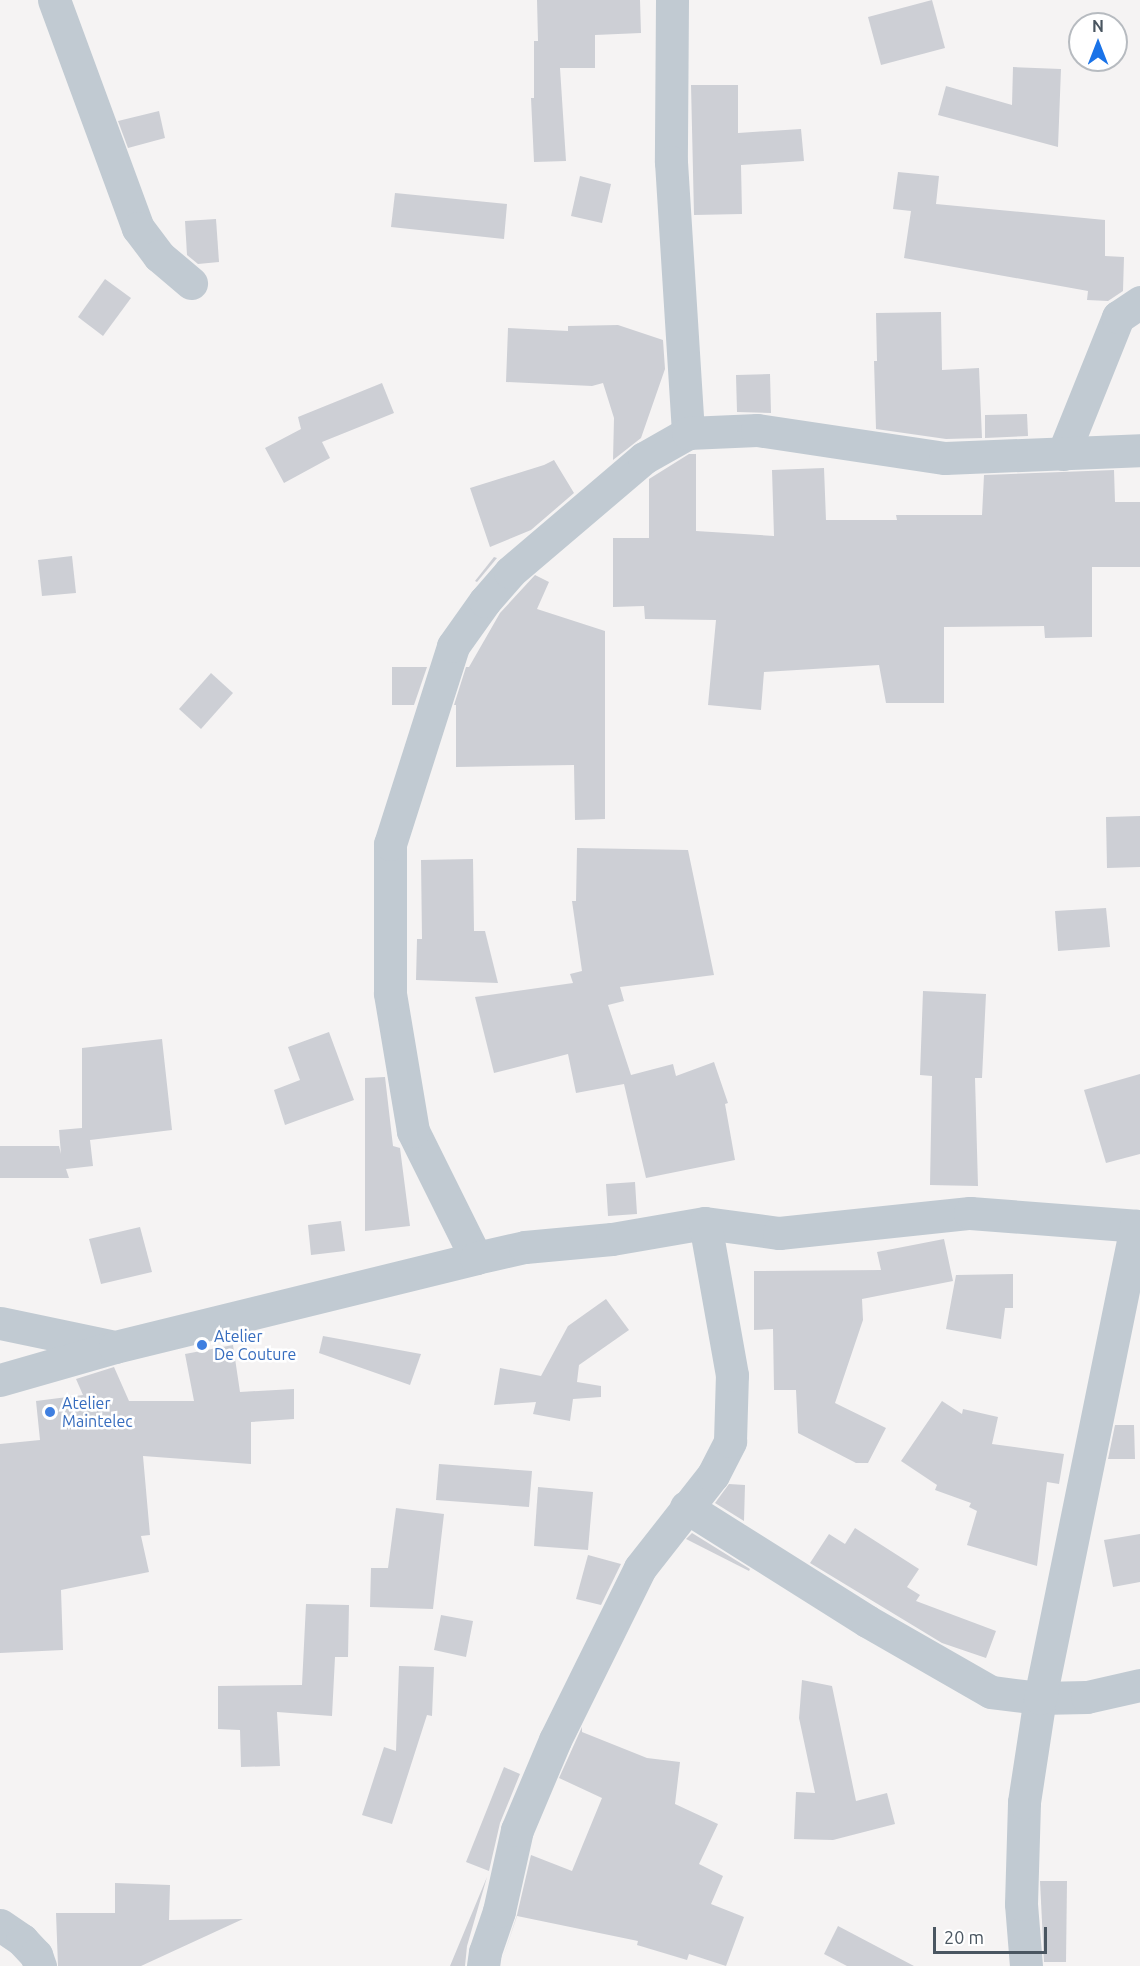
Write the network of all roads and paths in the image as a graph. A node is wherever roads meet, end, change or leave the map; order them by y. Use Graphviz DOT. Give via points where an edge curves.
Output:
graph roads {
  1 [pos="54,0"];
  2 [pos="672,0"];
  3 [pos="191,283"];
  4 [pos="1140,302"];
  5 [pos="688,433"];
  6 [pos="1140,450"];
  7 [pos="1064,454"];
  8 [pos="705,1223"];
  9 [pos="1138,1226"];
  10 [pos="476,1258"];
  11 [pos="0,1323"];
  12 [pos="114,1347"];
  13 [pos="0,1380"];
  14 [pos="686,1507"];
  15 [pos="1140,1685"];
  16 [pos="1040,1698"];
  17 [pos="0,1925"];
  18 [pos="40,1966"];
  19 [pos="483,1966"];
  20 [pos="1026,1966"];
  1 -- 3 [label="street" via="138,228 159,256"];
  2 -- 5 [label="street" via="671,162"];
  4 -- 7 [label="street" via="1118,317"];
  5 -- 7 [label="street" via="757,430 945,458"];
  5 -- 10 [label="street" via="644,458 510,572 485,601 453,646 390,844 390,993 413,1131"];
  6 -- 7 [label="street"];
  8 -- 9 [label="street" via="779,1233 970,1213"];
  8 -- 10 [label="street" via="612,1239 525,1247"];
  8 -- 14 [label="street" via="732,1375 730,1441 713,1474"];
  9 -- 16 [label="street"];
  10 -- 12 [label="street"];
  11 -- 12 [label="street"];
  12 -- 13 [label="street"];
  14 -- 16 [label="street" via="867,1621 981,1687 991,1692"];
  14 -- 19 [label="street" via="640,1568 555,1740 517,1830"];
  15 -- 16 [label="street" via="1087,1697"];
  16 -- 20 [label="street" via="1024,1802 1021,1855"];
  17 -- 18 [label="street" via="22,1940"];
}
